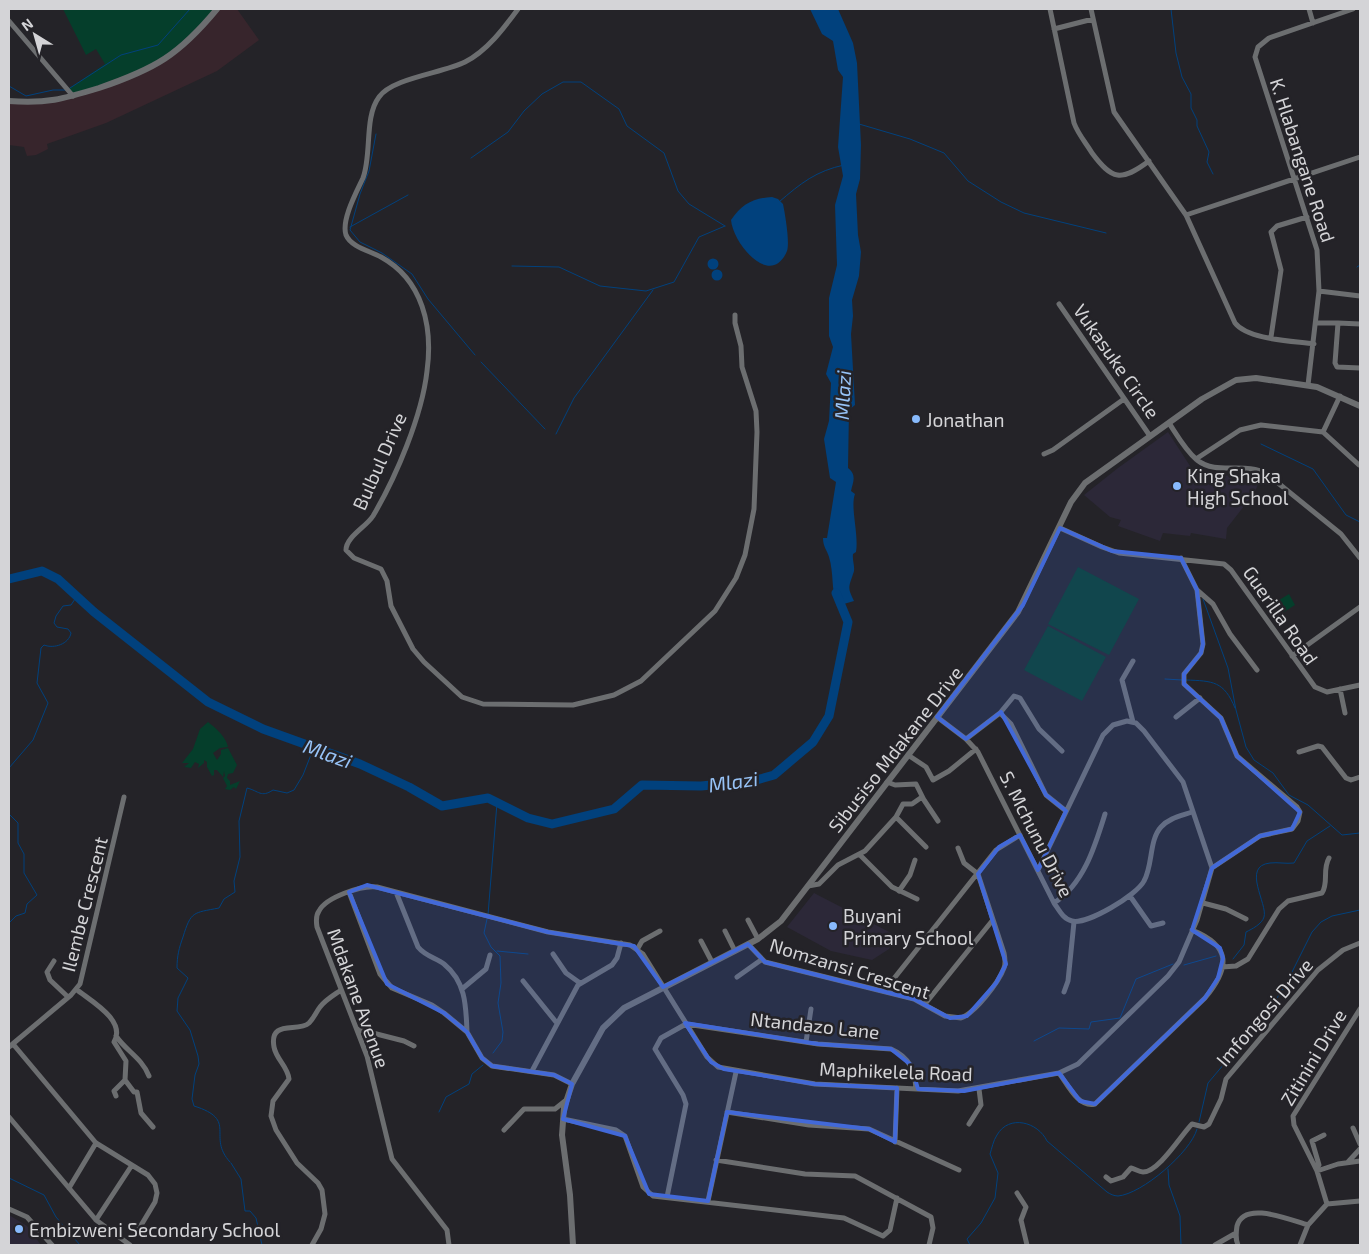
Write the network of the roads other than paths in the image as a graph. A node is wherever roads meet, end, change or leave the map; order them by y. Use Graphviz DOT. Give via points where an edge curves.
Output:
graph roads {
  1 [pos="217,9"];
  2 [pos="518,9"];
  3 [pos="1050,9"];
  4 [pos="1091,9"];
  5 [pos="1309,9"];
  6 [pos="1353,9"];
  7 [pos="1093,18"];
  8 [pos="9,21"];
  9 [pos="1313,23"];
  10 [pos="1054,29"];
  11 [pos="72,94"];
  12 [pos="9,101"];
  13 [pos="1360,157"];
  14 [pos="1149,161"];
  15 [pos="1294,179"];
  16 [pos="1186,215"];
  17 [pos="1306,217"];
  18 [pos="1319,291"];
  19 [pos="1360,296"];
  20 [pos="1059,304"];
  21 [pos="735,315"];
  22 [pos="1316,323"];
  23 [pos="1338,323"];
  24 [pos="1360,324"];
  25 [pos="1271,337"];
  26 [pos="1314,344"];
  27 [pos="1360,368"];
  28 [pos="1308,385"];
  29 [pos="1340,396"];
  30 [pos="1124,399"];
  31 [pos="1360,406"];
  32 [pos="1169,423"];
  33 [pos="1323,432"];
  34 [pos="1150,436"];
  35 [pos="1044,454"];
  36 [pos="1196,459"];
  37 [pos="1359,466"];
  38 [pos="1060,528"];
  39 [pos="1181,558"];
  40 [pos="1360,558"];
  41 [pos="1197,590"];
  42 [pos="1360,607"];
  43 [pos="1292,656"];
  44 [pos="1133,660"];
  45 [pos="1257,670"];
  46 [pos="1360,685"];
  47 [pos="1340,690"];
  48 [pos="1200,698"];
  49 [pos="1000,712"];
  50 [pos="1345,713"];
  51 [pos="937,717"];
  52 [pos="1176,717"];
  53 [pos="1133,722"];
  54 [pos="966,739"];
  55 [pos="976,749"];
  56 [pos="1062,751"];
  57 [pos="1299,752"];
  58 [pos="908,755"];
  59 [pos="1360,777"];
  60 [pos="887,782"];
  61 [pos="922,797"];
  62 [pos="124,798"];
  63 [pos="1066,811"];
  64 [pos="1192,812"];
  65 [pos="1104,814"];
  66 [pos="896,817"];
  67 [pos="938,821"];
  68 [pos="1020,835"];
  69 [pos="926,846"];
  70 [pos="958,848"];
  71 [pos="860,855"];
  72 [pos="1329,858"];
  73 [pos="915,860"];
  74 [pos="1212,868"];
  75 [pos="1038,870"];
  76 [pos="978,874"];
  77 [pos="808,886"];
  78 [pos="899,891"];
  79 [pos="349,892"];
  80 [pos="396,892"];
  81 [pos="1130,896"];
  82 [pos="916,899"];
  83 [pos="1054,902"];
  84 [pos="1203,904"];
  85 [pos="1246,919"];
  86 [pos="748,920"];
  87 [pos="992,921"];
  88 [pos="1074,922"];
  89 [pos="1163,923"];
  90 [pos="1192,930"];
  91 [pos="660,931"];
  92 [pos="725,931"];
  93 [pos="758,939"];
  94 [pos="701,941"];
  95 [pos="621,943"];
  96 [pos="1360,943"];
  97 [pos="748,944"];
  98 [pos="638,948"];
  99 [pos="735,951"];
  100 [pos="553,954"];
  101 [pos="490,955"];
  102 [pos="761,960"];
  103 [pos="54,961"];
  104 [pos="712,962"];
  105 [pos="1222,967"];
  106 [pos="737,977"];
  107 [pos="523,981"];
  108 [pos="580,983"];
  109 [pos="663,988"];
  110 [pos="76,989"];
  111 [pos="462,989"];
  112 [pos="342,990"];
  113 [pos="884,991"];
  114 [pos="1064,992"];
  115 [pos="68,997"];
  116 [pos="925,1004"];
  117 [pos="811,1009"];
  118 [pos="1360,1009"];
  119 [pos="556,1022"];
  120 [pos="686,1024"];
  121 [pos="357,1029"];
  122 [pos="467,1032"];
  123 [pos="116,1036"];
  124 [pos="806,1042"];
  125 [pos="11,1046"];
  126 [pos="414,1046"];
  127 [pos="532,1072"];
  128 [pos="736,1072"];
  129 [pos="1059,1073"];
  130 [pos="149,1076"];
  131 [pos="125,1080"];
  132 [pos="572,1084"];
  133 [pos="897,1088"];
  134 [pos="916,1089"];
  135 [pos="978,1089"];
  136 [pos="116,1096"];
  137 [pos="565,1101"];
  138 [pos="727,1112"];
  139 [pos="9,1117"];
  140 [pos="563,1119"];
  141 [pos="969,1124"];
  142 [pos="153,1127"];
  143 [pos="1353,1128"];
  144 [pos="504,1130"];
  145 [pos="1324,1135"];
  146 [pos="896,1142"];
  147 [pos="96,1143"];
  148 [pos="1360,1144"];
  149 [pos="1360,1149"];
  150 [pos="716,1160"];
  151 [pos="1360,1161"];
  152 [pos="1348,1162"];
  153 [pos="132,1165"];
  154 [pos="959,1170"];
  155 [pos="1317,1170"];
  156 [pos="1106,1177"];
  157 [pos="69,1188"];
  158 [pos="1017,1194"];
  159 [pos="666,1197"];
  160 [pos="897,1198"];
  161 [pos="708,1201"];
  162 [pos="1360,1201"];
  163 [pos="1327,1204"];
  164 [pos="9,1209"];
  165 [pos="96,1220"];
  166 [pos="1308,1225"];
  167 [pos="137,1232"];
  168 [pos="1236,1233"];
  169 [pos="52,1245"];
  170 [pos="130,1245"];
  171 [pos="312,1245"];
  172 [pos="449,1245"];
  173 [pos="573,1245"];
  174 [pos="929,1245"];
  175 [pos="1027,1245"];
  176 [pos="1215,1245"];
  177 [pos="1238,1245"];
  178 [pos="1300,1245"];
  1 -- 11 [label="street" via="189,41 152,68 136,76"];
  2 -- 21 [label="street, Bulbul Drive" via="494,38 469,60 393,85 381,94 374,106 364,176 352,201 346,226 351,241 389,262 414,287 425,313 428,348 422,400 403,453 373,516 348,541 346,550 354,558 381,569 387,580 391,606 410,644 458,695 483,704 526,706 573,705 614,695 649,675 720,605 746,555 756,488 756,411 742,367"];
  3 -- 10 [label="street"];
  4 -- 7 [label="street"];
  5 -- 9 [label="street"];
  6 -- 9 [label="street, K. Hlabangane Road"];
  7 -- 10 [label="street"];
  7 -- 14 [label="street" via="1114,112"];
  8 -- 11 [label="street"];
  9 -- 15 [label="street, K. Hlabangane Road" via="1269,38 1258,47 1255,57"];
  10 -- 14 [label="street" via="1074,123 1103,168 1116,176 1124,176"];
  11 -- 12 [label="street" via="45,102"];
  13 -- 15 [label="street"];
  14 -- 16 [label="street"];
  15 -- 16 [label="street"];
  15 -- 17 [label="street, K. Hlabangane Road"];
  16 -- 25 [label="street" via="1235,323 1245,332"];
  17 -- 18 [label="street, K. Hlabangane Road" via="1317,250"];
  17 -- 25 [label="street" via="1277,226 1271,232 1281,270"];
  18 -- 19 [label="street"];
  18 -- 22 [label="street, K. Hlabangane Road"];
  20 -- 30 [label="street, Vukasuke Circle"];
  22 -- 23 [label="street"];
  22 -- 26 [label="street, K. Hlabangane Road"];
  23 -- 24 [label="street"];
  23 -- 27 [label="street" via="1335,363 1337,367"];
  25 -- 26 [label="street"];
  26 -- 28 [label="street, K. Hlabangane Road"];
  28 -- 29 [label="street, Sibusiso Mdakane Drive"];
  28 -- 32 [label="street, Sibusiso Mdakane Drive" via="1244,378 1219,388"];
  29 -- 31 [label="street, Sibusiso Mdakane Drive"];
  29 -- 33 [label="street"];
  30 -- 34 [label="street, Vukasuke Circle"];
  30 -- 35 [label="street"];
  32 -- 34 [label="street, Sibusiso Mdakane Drive"];
  32 -- 36 [label="street"];
  33 -- 36 [label="street" via="1261,424 1246,426"];
  33 -- 37 [label="street"];
  34 -- 38 [label="street, Sibusiso Mdakane Drive" via="1084,483 1071,502"];
  36 -- 40 [label="street" via="1214,468 1248,467 1262,471 1341,534"];
  38 -- 39 [label="street, Guerilla Road" via="1112,551"];
  38 -- 51 [label="street, Sibusiso Mdakane Drive" via="1023,605"];
  39 -- 41 [label="street"];
  39 -- 43 [label="street, Guerilla Road" via="1220,562 1227,566"];
  41 -- 45 [label="street" via="1213,604"];
  41 -- 48 [label="street" via="1202,648 1184,680"];
  42 -- 43 [label="street"];
  43 -- 47 [label="street, Guerilla Road" via="1318,689 1327,692"];
  44 -- 53 [label="street" via="1122,680"];
  46 -- 47 [label="street, Guerilla Road"];
  47 -- 50 [label="street"];
  48 -- 52 [label="street"];
  48 -- 74 [label="street" via="1221,718 1236,756 1299,809 1298,822 1292,829 1260,836"];
  49 -- 54 [label="street"];
  49 -- 56 [label="street" via="1014,696 1022,699 1039,730"];
  49 -- 63 [label="street" via="1011,724 1046,795"];
  51 -- 54 [label="street, S. Mchunu Drive"];
  51 -- 58 [label="street, Sibusiso Mdakane Drive"];
  53 -- 63 [label="street" via="1116,723 1104,735"];
  53 -- 64 [label="street" via="1144,731 1183,782"];
  54 -- 55 [label="street, S. Mchunu Drive"];
  55 -- 58 [label="street" via="946,774 933,780 926,767"];
  55 -- 68 [label="street, S. Mchunu Drive"];
  57 -- 59 [label="street" via="1322,747 1346,778"];
  58 -- 60 [label="street, Sibusiso Mdakane Drive"];
  60 -- 61 [label="street" via="915,784"];
  60 -- 77 [label="street, Sibusiso Mdakane Drive"];
  61 -- 66 [label="street" via="912,804 903,804"];
  61 -- 67 [label="street"];
  62 -- 110 [label="street, Ilembe Crescent" via="83,972"];
  63 -- 75 [label="street"];
  64 -- 74 [label="street"];
  64 -- 81 [label="street, S. Mchunu Drive" via="1161,827 1145,880"];
  65 -- 83 [label="street" via="1100,835 1074,887"];
  66 -- 69 [label="street"];
  66 -- 71 [label="street"];
  68 -- 75 [label="street, S. Mchunu Drive"];
  68 -- 76 [label="street" via="999,847"];
  70 -- 76 [label="street" via="964,863"];
  71 -- 77 [label="street" via="838,865 819,884"];
  71 -- 78 [label="street"];
  72 -- 105 [label="street" via="1325,867 1326,886 1322,893 1288,901 1279,909 1248,959 1241,965"];
  73 -- 78 [label="street"];
  74 -- 84 [label="street, Maphikelela Road"];
  75 -- 83 [label="street, S. Mchunu Drive"];
  76 -- 87 [label="street, Nomzansi Crescent"];
  76 -- 113 [label="street"];
  77 -- 93 [label="street, Sibusiso Mdakane Drive" via="781,921"];
  78 -- 82 [label="street"];
  79 -- 80 [label="street, Mdakane Avenue" via="367,885"];
  79 -- 112 [label="street, Mdakane Avenue" via="322,906 316,922"];
  79 -- 122 [label="street" via="384,980 398,992 438,1008"];
  80 -- 95 [label="street, Mdakane Avenue" via="548,932"];
  80 -- 111 [label="street" via="418,947 445,965"];
  81 -- 88 [label="street, S. Mchunu Drive" via="1085,920"];
  81 -- 89 [label="street" via="1151,926"];
  83 -- 88 [label="street, S. Mchunu Drive" via="1064,917"];
  84 -- 85 [label="street" via="1226,909"];
  84 -- 90 [label="street, Maphikelela Road"];
  86 -- 93 [label="street"];
  87 -- 116 [label="street"];
  87 -- 116 [label="street, Nomzansi Crescent" via="1006,958 1004,970 996,983 971,1013 961,1018 945,1016"];
  88 -- 114 [label="street"];
  90 -- 105 [label="street" via="1217,943 1222,953"];
  90 -- 129 [label="street, Maphikelela Road" via="1179,962 1168,976 1078,1064"];
  91 -- 98 [label="street" via="642,941"];
  92 -- 99 [label="street"];
  93 -- 97 [label="street, Sibusiso Mdakane Drive"];
  94 -- 104 [label="street"];
  95 -- 98 [label="street, Mdakane Avenue"];
  95 -- 108 [label="street" via="618,958 612,965"];
  96 -- 156 [label="street, Imfongosi Drive" via="1343,950 1318,970 1226,1079 1209,1124 1190,1125 1171,1151 1148,1170 1141,1172 1132,1168 1122,1177 1110,1181"];
  97 -- 99 [label="street, Sibusiso Mdakane Drive"];
  97 -- 102 [label="street, Nomzansi Crescent"];
  98 -- 109 [label="street"];
  99 -- 104 [label="street, Sibusiso Mdakane Drive"];
  100 -- 108 [label="street" via="566,973"];
  101 -- 111 [label="street" via="486,969"];
  102 -- 106 [label="street"];
  102 -- 113 [label="street, Nomzansi Crescent"];
  103 -- 115 [label="street" via="47,972 50,980"];
  104 -- 109 [label="street, Sibusiso Mdakane Drive"];
  105 -- 129 [label="street" via="1215,985 1205,998 1095,1104 1080,1101"];
  107 -- 119 [label="street"];
  108 -- 119 [label="street"];
  109 -- 120 [label="street, Maphikelela Road"];
  109 -- 132 [label="street, Sibusiso Mdakane Drive" via="616,1014 597,1038"];
  110 -- 115 [label="street, Ilembe Crescent"];
  110 -- 123 [label="street" via="106,1014 115,1025"];
  111 -- 122 [label="street" via="466,1000"];
  112 -- 121 [label="street, Mdakane Avenue"];
  112 -- 171 [label="street" via="321,1005 308,1024 283,1028 276,1034 274,1042 288,1079 273,1101 272,1123 296,1163 318,1183 323,1195 323,1221"];
  113 -- 116 [label="street, Nomzansi Crescent"];
  115 -- 125 [label="street, Ilembe Crescent"];
  117 -- 124 [label="street"];
  118 -- 155 [label="street, Zitinini Drive" via="1293,1116 1296,1131"];
  119 -- 127 [label="street"];
  120 -- 124 [label="street, Ntandazo Lane"];
  120 -- 128 [label="street, Maphikelela Road" via="711,1062"];
  120 -- 159 [label="street" via="661,1038 656,1045 658,1055 686,1104"];
  121 -- 126 [label="street"];
  121 -- 172 [label="street, Mdakane Avenue" via="367,1056 392,1159 447,1230"];
  122 -- 127 [label="street" via="487,1062 500,1068"];
  123 -- 130 [label="street" via="141,1061"];
  123 -- 131 [label="street" via="114,1042 126,1062"];
  124 -- 134 [label="street, Ntandazo Lane" via="891,1049 911,1065"];
  125 -- 147 [label="street"];
  127 -- 132 [label="street" via="554,1075"];
  128 -- 133 [label="street, Maphikelela Road" via="815,1084"];
  128 -- 138 [label="street"];
  129 -- 135 [label="street, Maphikelela Road"];
  131 -- 136 [label="street" via="115,1088"];
  131 -- 142 [label="street" via="134,1092 138,1092 140,1113"];
  132 -- 137 [label="street, Sibusiso Mdakane Drive"];
  133 -- 134 [label="street, Maphikelela Road"];
  133 -- 146 [label="street"];
  134 -- 135 [label="street, Maphikelela Road"];
  135 -- 141 [label="street" via="981,1105"];
  137 -- 140 [label="street, Sibusiso Mdakane Drive"];
  137 -- 144 [label="street" via="555,1109 524,1109"];
  138 -- 146 [label="street" via="809,1125 869,1129"];
  138 -- 150 [label="street"];
  139 -- 157 [label="street"];
  140 -- 159 [label="street" via="621,1132 628,1140 645,1191 653,1196"];
  140 -- 173 [label="street, Sibusiso Mdakane Drive"];
  143 -- 148 [label="street"];
  145 -- 155 [label="street" via="1312,1141 1319,1165"];
  146 -- 154 [label="street"];
  147 -- 153 [label="street"];
  147 -- 157 [label="street"];
  149 -- 152 [label="street"];
  150 -- 160 [label="street" via="805,1174 855,1176"];
  150 -- 161 [label="street"];
  151 -- 152 [label="street"];
  152 -- 155 [label="street"];
  153 -- 165 [label="street"];
  153 -- 167 [label="street" via="152,1180 157,1194 151,1211"];
  155 -- 163 [label="street, Zitinini Drive"];
  157 -- 165 [label="street"];
  158 -- 175 [label="street" via="1027,1208 1021,1220"];
  159 -- 161 [label="street"];
  160 -- 161 [label="street" via="890,1230 883,1236 844,1218"];
  160 -- 174 [label="street" via="922,1210 933,1220"];
  162 -- 163 [label="street"];
  163 -- 166 [label="street"];
  164 -- 169 [label="street" via="27,1217"];
  165 -- 170 [label="street"];
  166 -- 168 [label="street" via="1249,1212 1240,1219"];
  166 -- 178 [label="street"];
  168 -- 176 [label="street"];
  168 -- 177 [label="street"];
}
